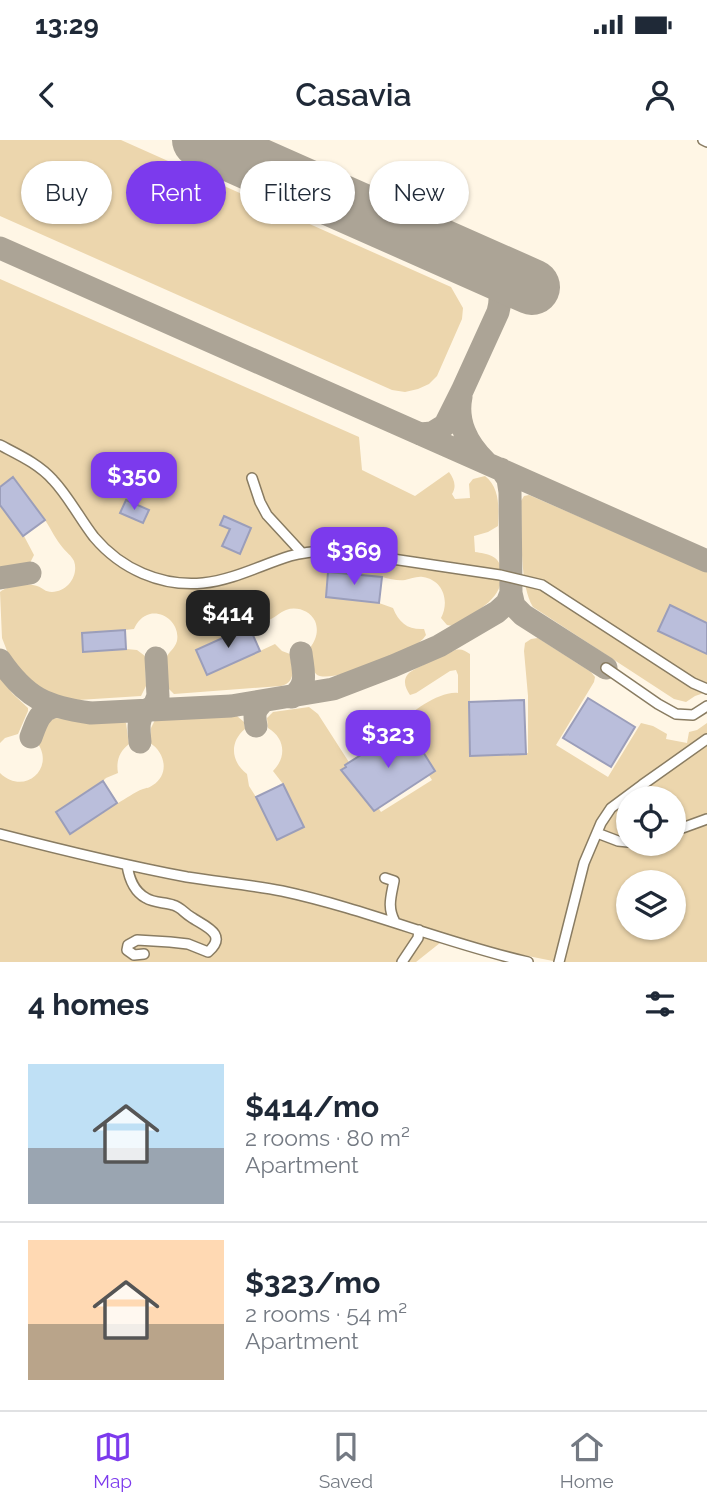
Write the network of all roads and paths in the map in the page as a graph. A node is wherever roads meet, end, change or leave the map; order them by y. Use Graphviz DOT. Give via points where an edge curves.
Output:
graph roads {
  1 [pos="0,445"];
  2 [pos="252,478"];
  3 [pos="302,553"];
  4 [pos="606,668"];
  5 [pos="707,689"];
  6 [pos="707,706"];
  7 [pos="707,739"];
  8 [pos="707,820"];
  9 [pos="686,827"];
  10 [pos="597,833"];
  11 [pos="0,834"];
  12 [pos="616,840"];
  13 [pos="127,865"];
  14 [pos="384,878"];
  15 [pos="395,922"];
  16 [pos="419,930"];
  17 [pos="144,954"];
  18 [pos="402,962"];
  19 [pos="528,962"];
  20 [pos="559,962"];
  1 -- 3 [label="lane" via="51,478 110,553 157,579 185,584 221,580"];
  2 -- 3 [label="lane" via="267,515"];
  3 -- 5 [label="lane" via="353,552 542,585"];
  4 -- 6 [label="lane" via="676,714 693,715"];
  7 -- 10 [label="lane" via="611,808"];
  8 -- 9 [label="lane"];
  10 -- 12 [label="lane"];
  10 -- 20 [label="lane" via="583,863"];
  11 -- 13 [label="lane"];
  13 -- 15 [label="lane" via="280,891"];
  13 -- 17 [label="lane" via="136,890 146,898 182,909 209,928 216,940 208,952 188,944 137,940 128,945 134,955"];
  14 -- 15 [label="lane" via="394,881 390,913"];
  15 -- 16 [label="lane"];
  16 -- 18 [label="lane"];
  16 -- 19 [label="lane"];
}
